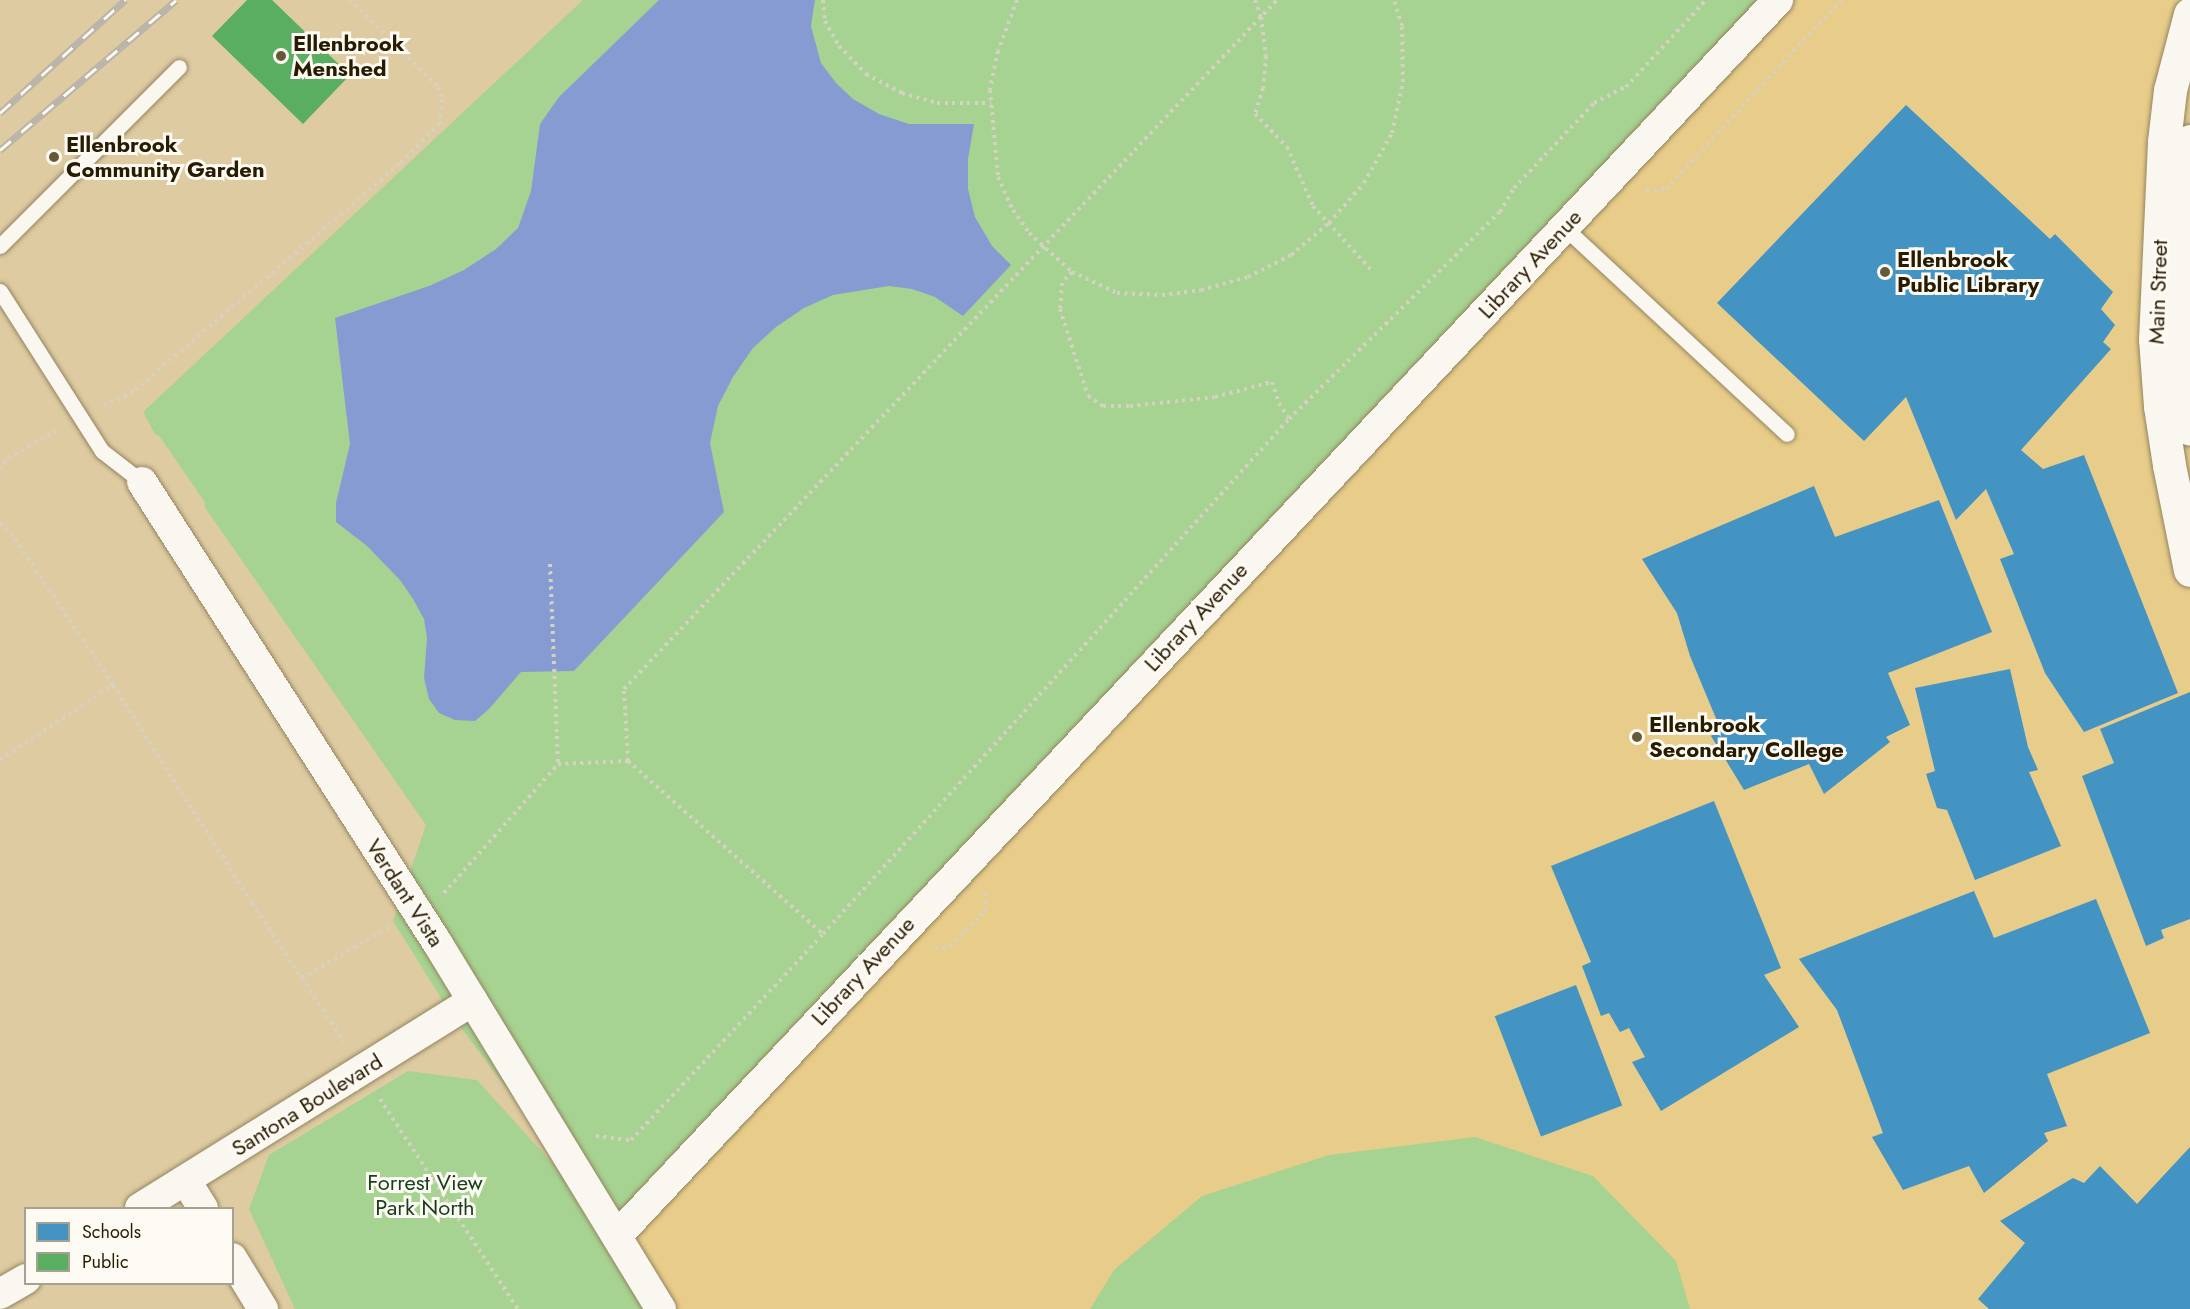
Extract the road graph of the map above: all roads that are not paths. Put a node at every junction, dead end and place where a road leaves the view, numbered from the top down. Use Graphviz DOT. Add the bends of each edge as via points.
graph roads {
  1 [pos="1778,0"];
  2 [pos="2190,14"];
  3 [pos="179,67"];
  4 [pos="2190,141"];
  5 [pos="1564,227"];
  6 [pos="0,246"];
  7 [pos="0,291"];
  8 [pos="2190,429"];
  9 [pos="1787,434"];
  10 [pos="142,482"];
  11 [pos="2190,570"];
  12 [pos="473,1001"];
  13 [pos="186,1181"];
  14 [pos="144,1207"];
  15 [pos="202,1207"];
  16 [pos="617,1236"];
  17 [pos="234,1261"];
  18 [pos="263,1309"];
  19 [pos="661,1309"];
  1 -- 5 [label="street, Library Avenue"];
  2 -- 11 [label="main road, Main Street" via="2170,90 2164,142 2155,357 2169,465"];
  3 -- 6 [label="lane"];
  4 -- 8 [label="main road, Main Street" via="2181,222 2184,382"];
  5 -- 9 [label="lane"];
  5 -- 16 [label="street, Library Avenue"];
  7 -- 10 [label="lane" via="102,451"];
  10 -- 12 [label="street, Verdant Vista"];
  12 -- 13 [label="street, Santona Boulevard"];
  12 -- 16 [label="street, Verdant Vista"];
  13 -- 14 [label="street, Santona Boulevard"];
  13 -- 15 [label="street"];
  16 -- 19 [label="street, Verdant Vista"];
  17 -- 18 [label="street"];
}
